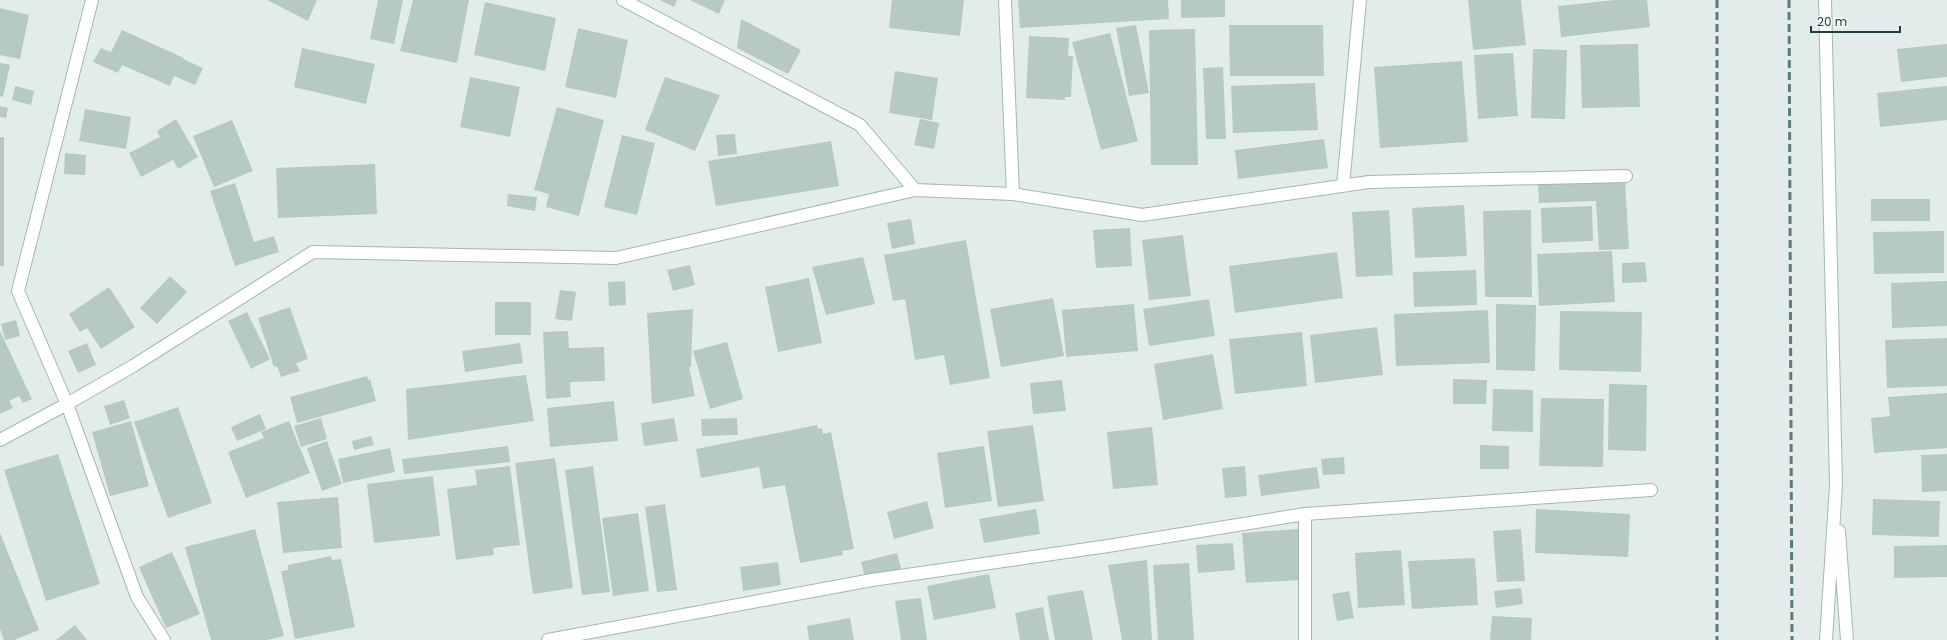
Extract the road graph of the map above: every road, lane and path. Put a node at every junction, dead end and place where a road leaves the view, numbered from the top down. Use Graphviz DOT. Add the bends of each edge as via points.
graph roads {
  1 [pos="92,0"];
  2 [pos="623,0"];
  3 [pos="1005,0"];
  4 [pos="1360,0"];
  5 [pos="1825,0"];
  6 [pos="1626,176"];
  7 [pos="1344,186"];
  8 [pos="915,190"];
  9 [pos="1013,194"];
  10 [pos="67,404"];
  11 [pos="0,440"];
  12 [pos="1836,485"];
  13 [pos="1651,490"];
  14 [pos="1305,514"];
  15 [pos="164,640"];
  16 [pos="548,640"];
  17 [pos="1305,640"];
  18 [pos="1826,640"];
  19 [pos="1848,640"];
  1 -- 10 [label="street" via="18,291"];
  2 -- 8 [label="street" via="860,125"];
  3 -- 9 [label="street"];
  4 -- 7 [label="street"];
  5 -- 12 [label="street"];
  6 -- 7 [label="street" via="1369,182"];
  7 -- 9 [label="street" via="1142,215"];
  8 -- 9 [label="street"];
  8 -- 10 [label="street" via="616,258 313,252 133,366"];
  10 -- 11 [label="street"];
  10 -- 15 [label="street" via="137,597"];
  12 -- 18 [label="street"];
  12 -- 19 [label="street"];
  13 -- 14 [label="street"];
  14 -- 16 [label="street" via="872,580"];
  14 -- 17 [label="street"];
}
